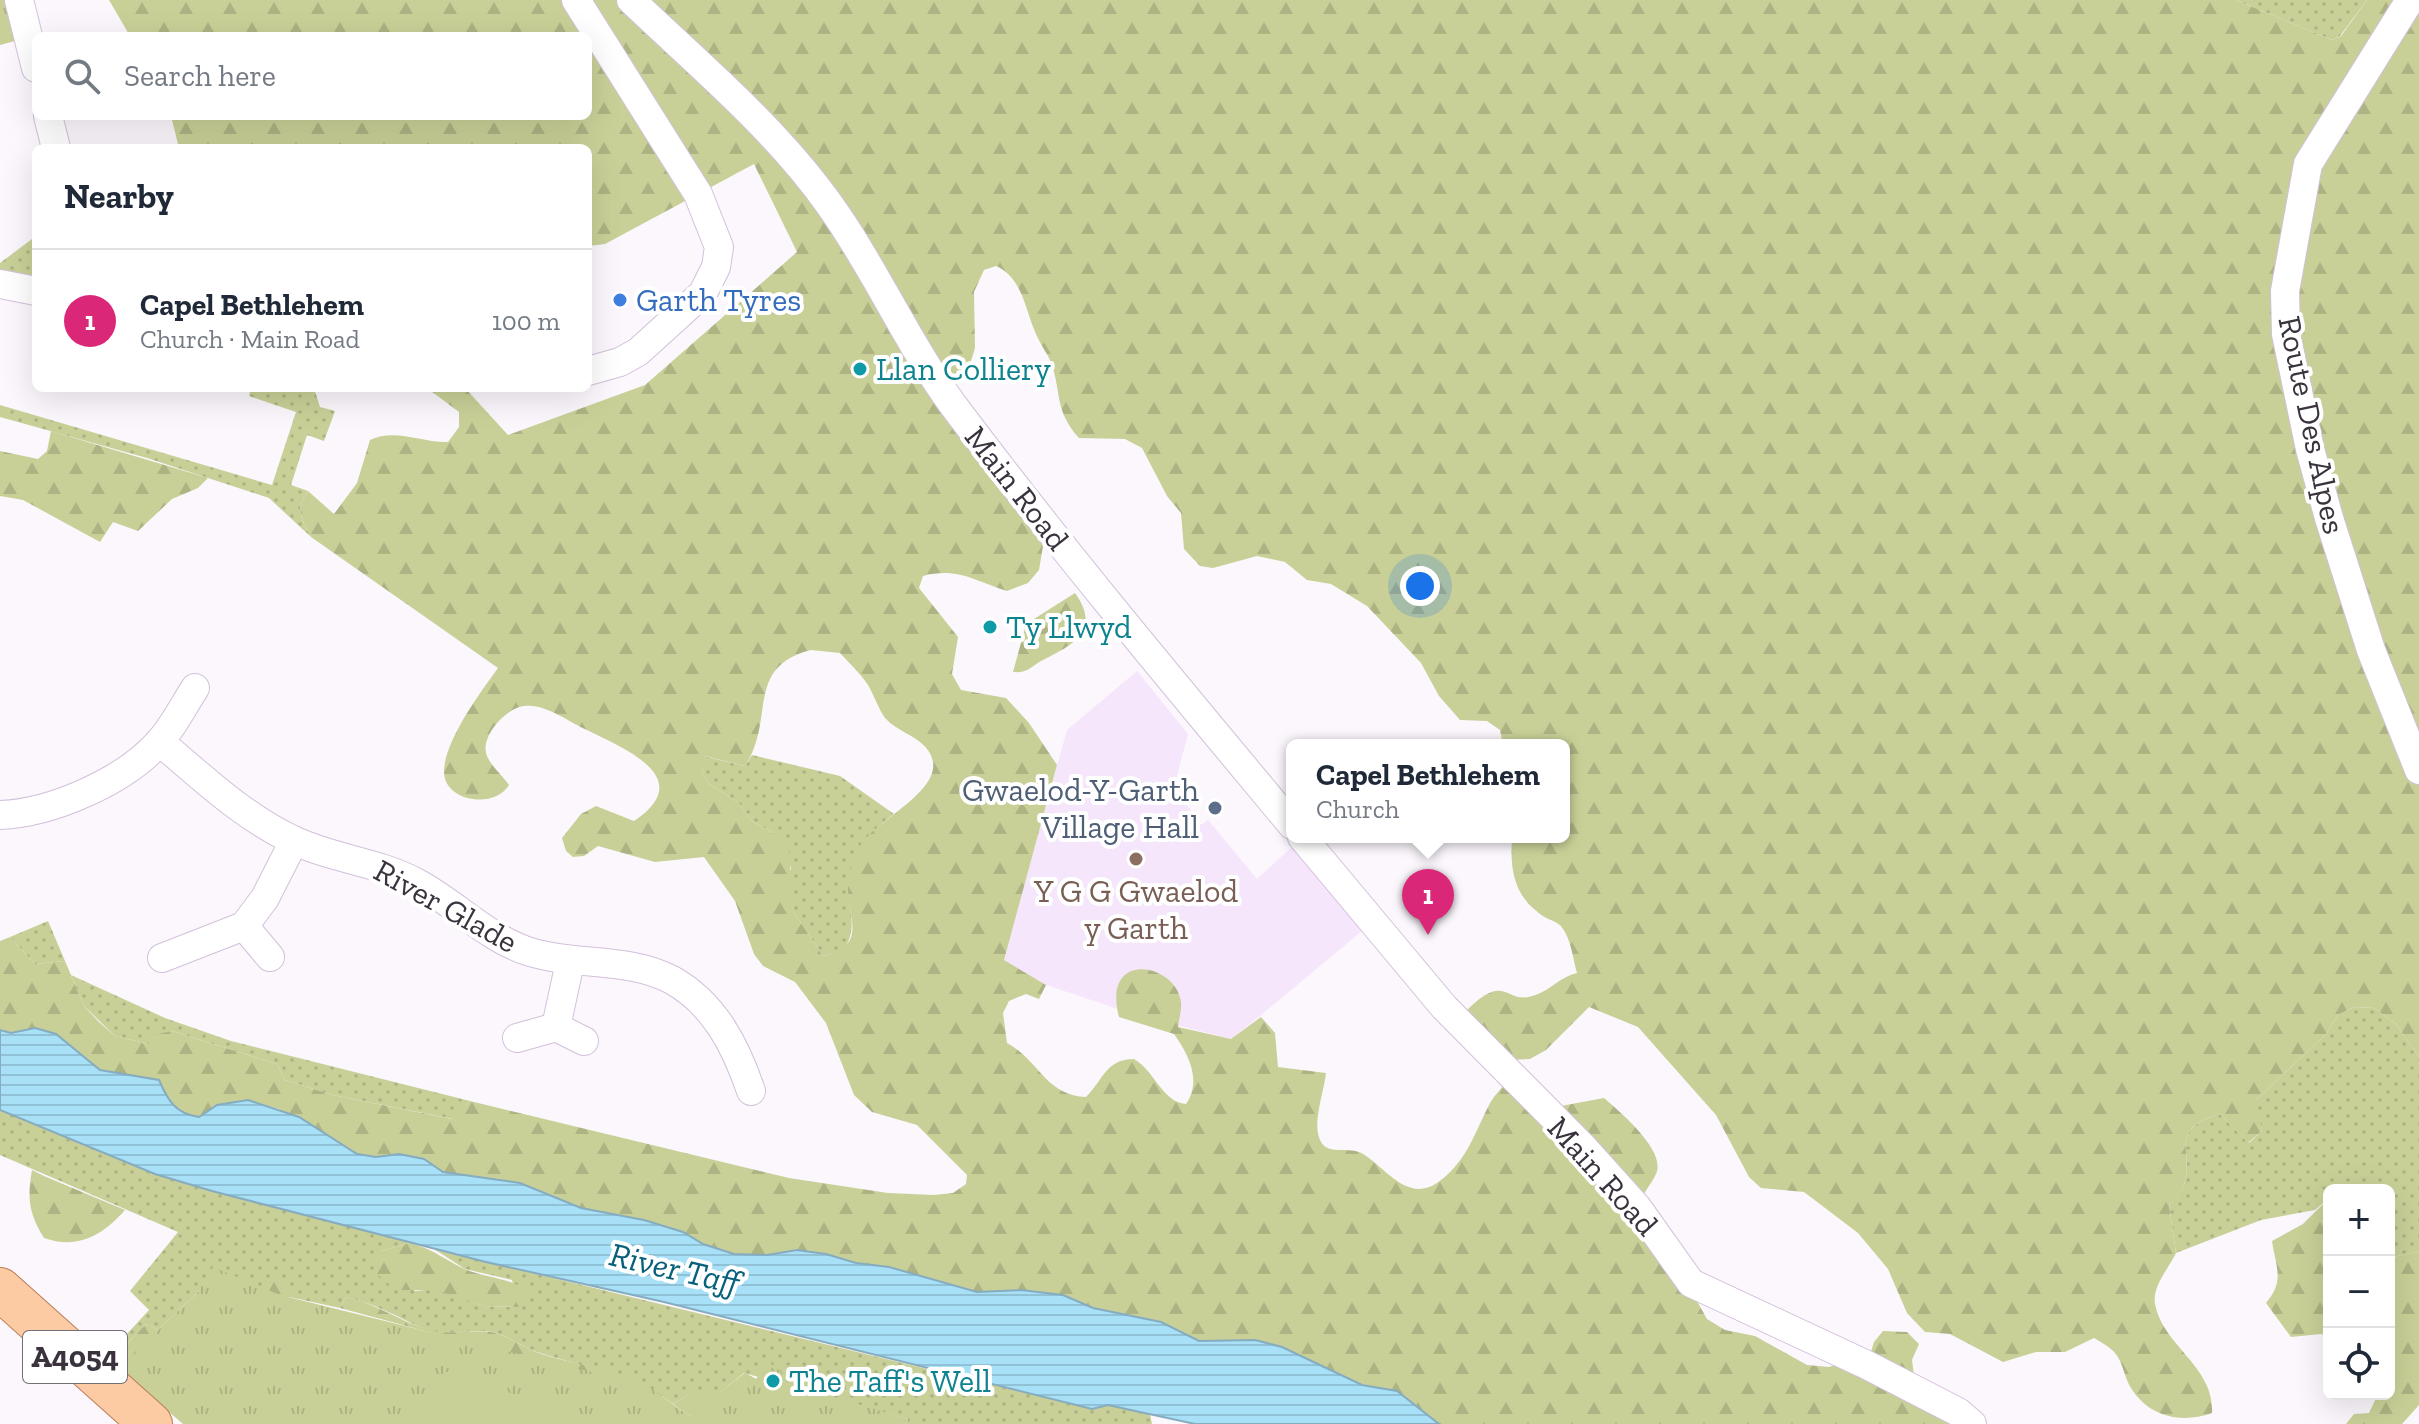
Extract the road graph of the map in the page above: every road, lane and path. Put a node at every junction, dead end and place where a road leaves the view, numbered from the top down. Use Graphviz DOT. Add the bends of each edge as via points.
graph roads {
  1 [pos="19,0"];
  2 [pos="576,0"];
  3 [pos="631,0"];
  4 [pos="2410,0"];
  5 [pos="32,52"];
  6 [pos="49,120"];
  7 [pos="55,144"];
  8 [pos="0,284"];
  9 [pos="32,290"];
  10 [pos="592,370"];
  11 [pos="195,688"];
  12 [pos="160,742"];
  13 [pos="2419,770"];
  14 [pos="0,815"];
  15 [pos="1286,818"];
  16 [pos="294,841"];
  17 [pos="1307,843"];
  18 [pos="244,926"];
  19 [pos="270,957"];
  20 [pos="162,958"];
  21 [pos="570,962"];
  22 [pos="556,1027"];
  23 [pos="517,1038"];
  24 [pos="584,1041"];
  25 [pos="751,1091"];
  26 [pos="0,1289"];
  27 [pos="137,1420"];
  28 [pos="1972,1424"];
  1 -- 5 [label="street"];
  2 -- 10 [label="street" via="698,194 719,247 716,267 693,303 638,352"];
  3 -- 15 [label="street, Main Road" via="781,143 807,175 854,239 899,321 975,433"];
  4 -- 13 [label="street, Route Des Alpes" via="2308,164 2285,291 2286,334 2329,518 2371,650"];
  6 -- 7 [label="street"];
  8 -- 9 [label="street"];
  11 -- 12 [label="street"];
  12 -- 14 [label="street" via="68,802"];
  12 -- 16 [label="street, River Glade" via="244,811"];
  16 -- 18 [label="street"];
  16 -- 21 [label="street, River Glade" via="393,870 502,940"];
  17 -- 28 [label="street, Main Road" via="1444,1007 1637,1207 1691,1283 1867,1365"];
  18 -- 19 [label="street"];
  18 -- 20 [label="street"];
  21 -- 22 [label="street"];
  21 -- 25 [label="street, River Glade" via="650,971 694,995 733,1043"];
  22 -- 23 [label="street"];
  22 -- 24 [label="street"];
  26 -- 27 [label="main road, A4054"];
}
